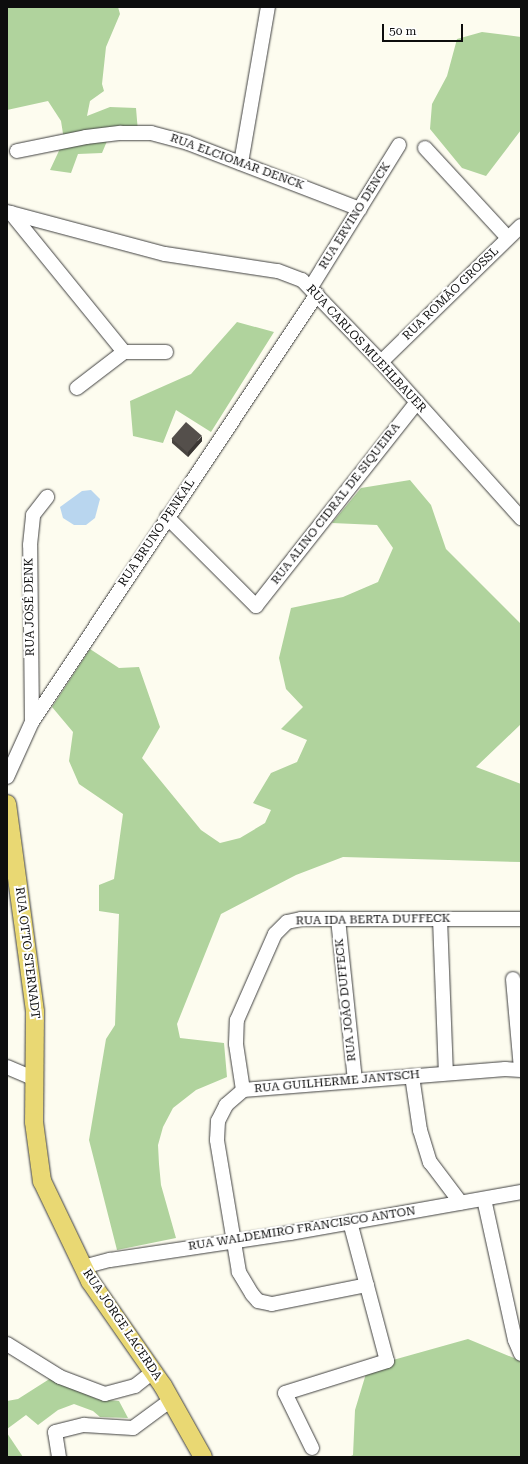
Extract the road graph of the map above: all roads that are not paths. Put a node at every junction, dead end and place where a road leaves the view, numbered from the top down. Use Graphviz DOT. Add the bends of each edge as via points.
graph roads {
  1 [pos="268,7"];
  2 [pos="399,145"];
  3 [pos="425,148"];
  4 [pos="17,151"];
  5 [pos="241,163"];
  6 [pos="360,209"];
  7 [pos="9,212"];
  8 [pos="521,226"];
  9 [pos="508,238"];
  10 [pos="314,291"];
  11 [pos="124,352"];
  12 [pos="166,352"];
  13 [pos="381,362"];
  14 [pos="77,388"];
  15 [pos="417,402"];
  16 [pos="47,497"];
  17 [pos="167,517"];
  18 [pos="521,518"];
  19 [pos="32,722"];
  20 [pos="7,777"];
  21 [pos="7,804"];
  22 [pos="338,919"];
  23 [pos="440,919"];
  24 [pos="521,919"];
  25 [pos="513,979"];
  26 [pos="7,1067"];
  27 [pos="521,1070"];
  28 [pos="446,1073"];
  29 [pos="412,1076"];
  30 [pos="35,1079"];
  31 [pos="355,1081"];
  32 [pos="242,1090"];
  33 [pos="521,1192"];
  34 [pos="484,1199"];
  35 [pos="461,1202"];
  36 [pos="350,1222"];
  37 [pos="234,1242"];
  38 [pos="82,1267"];
  39 [pos="367,1285"];
  40 [pos="7,1344"];
  41 [pos="521,1354"];
  42 [pos="153,1372"];
  43 [pos="171,1400"];
  44 [pos="312,1448"];
  45 [pos="59,1457"];
  46 [pos="203,1457"];
  1 -- 5 [label="street"];
  2 -- 6 [label="street, RUA ERVINO DENCK"];
  3 -- 9 [label="street"];
  4 -- 5 [label="street, RUA ELCIOMAR DENCK" via="86,137 138,132 177,139"];
  5 -- 6 [label="street, RUA ELCIOMAR DENCK"];
  6 -- 10 [label="street, RUA ERVINO DENCK"];
  7 -- 10 [label="street, RUA CARLOS MUEHLBAUER" via="165,254 278,271 294,276"];
  7 -- 11 [label="street"];
  8 -- 9 [label="street, RUA ROMÃO GROSSL"];
  9 -- 13 [label="street, RUA ROMÃO GROSSL"];
  10 -- 13 [label="street, RUA CARLOS MUEHLBAUER"];
  10 -- 17 [label="street, RUA BRUNO PENKAL"];
  11 -- 12 [label="street"];
  11 -- 14 [label="street"];
  13 -- 15 [label="street, RUA CARLOS MUEHLBAUER"];
  15 -- 17 [label="street, RUA ALINO CIDRAL DE SIQUEIRA" via="256,606"];
  15 -- 18 [label="street, RUA CARLOS MUEHLBAUER"];
  16 -- 19 [label="street, RUA JOSÉ DENK" via="34,515 31,532"];
  17 -- 19 [label="street, RUA BRUNO PENKAL"];
  19 -- 20 [label="street, RUA BRUNO PENKAL"];
  21 -- 30 [label="main road, RUA OTTO STERNADT" via="36,1012"];
  22 -- 23 [label="street, RUA IDA BERTA DUFFECK"];
  22 -- 31 [label="street, RUA JOÃO DUFFECK"];
  22 -- 32 [label="street, RUA IDA BERTA DUFFECK" via="295,920 280,927 275,934 237,1020 236,1044"];
  23 -- 24 [label="street, RUA IDA BERTA DUFFECK"];
  23 -- 28 [label="street"];
  25 -- 27 [label="street"];
  26 -- 30 [label="street"];
  27 -- 28 [label="street, RUA GUILHERME JANTSCH"];
  28 -- 29 [label="street, RUA GUILHERME JANTSCH"];
  29 -- 31 [label="street, RUA GUILHERME JANTSCH"];
  29 -- 35 [label="street" via="420,1130 430,1162"];
  30 -- 38 [label="main road, RUA JORGE LACERDA" via="34,1122 39,1169 47,1194"];
  31 -- 32 [label="street, RUA GUILHERME JANTSCH"];
  32 -- 37 [label="street, RUA GUILHERME JANTSCH" via="226,1105 216,1130"];
  33 -- 34 [label="street, RUA WALDEMIRO FRANCISCO ANTON"];
  34 -- 35 [label="street, RUA WALDEMIRO FRANCISCO ANTON"];
  34 -- 41 [label="street" via="515,1340"];
  35 -- 36 [label="street, RUA WALDEMIRO FRANCISCO ANTON"];
  36 -- 37 [label="street, RUA WALDEMIRO FRANCISCO ANTON"];
  36 -- 39 [label="street"];
  37 -- 38 [label="street, RUA WALDEMIRO FRANCISCO ANTON" via="110,1260"];
  37 -- 39 [label="street, RUA GUILHERME JANTSCH" via="239,1272 252,1294 265,1304"];
  38 -- 42 [label="main road, RUA JORGE LACERDA" via="100,1298"];
  39 -- 44 [label="street" via="387,1361 285,1392"];
  40 -- 42 [label="street" via="60,1377 105,1394 135,1386"];
  42 -- 43 [label="main road, RUA JORGE LACERDA"];
  43 -- 45 [label="street" via="133,1428 84,1426 55,1432"];
  43 -- 46 [label="main road, RUA JORGE LACERDA"];
}
